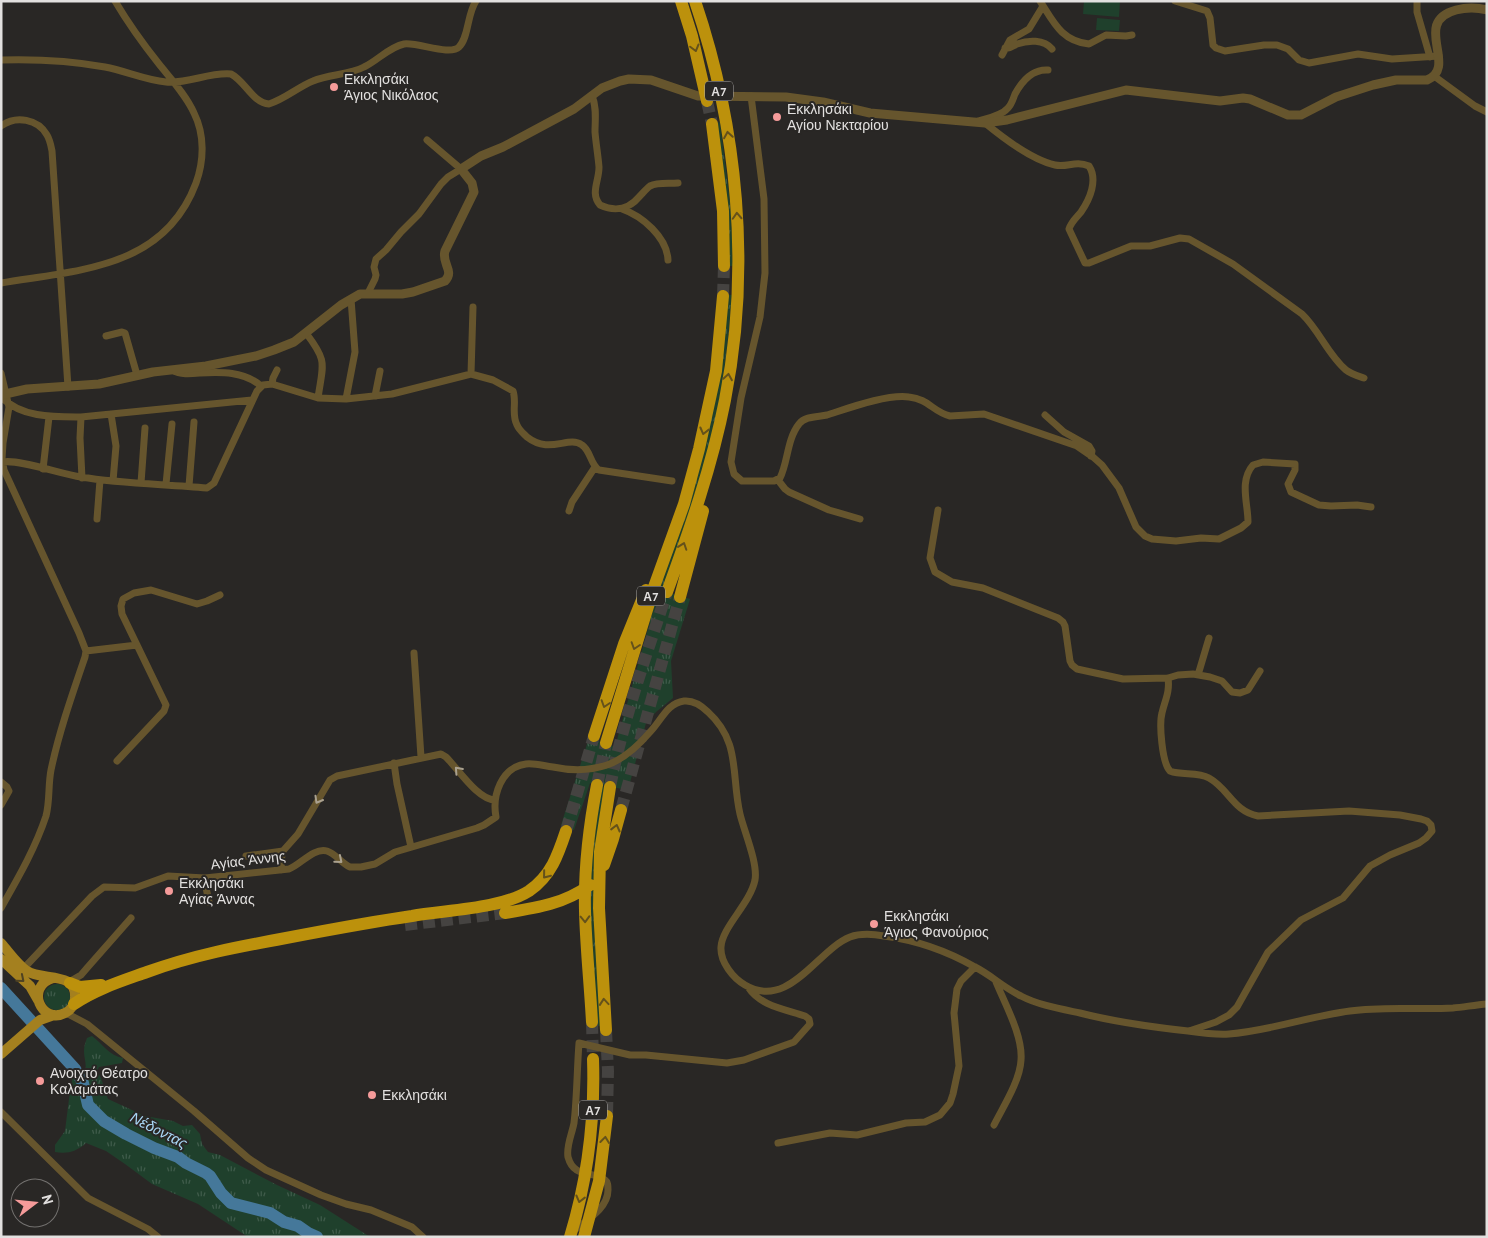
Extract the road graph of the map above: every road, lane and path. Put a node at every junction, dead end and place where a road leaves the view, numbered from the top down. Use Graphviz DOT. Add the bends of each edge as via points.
graph roads {
  1 [pos="115,1"];
  2 [pos="476,1"];
  3 [pos="681,1"];
  4 [pos="695,1"];
  5 [pos="1175,1"];
  6 [pos="1417,1"];
  7 [pos="1042,4"];
  8 [pos="1487,10"];
  9 [pos="1047,14"];
  10 [pos="1038,17"];
  11 [pos="1132,34"];
  12 [pos="1052,49"];
  13 [pos="1434,57"];
  14 [pos="1,60"];
  15 [pos="1048,70"];
  16 [pos="1434,76"];
  17 [pos="174,82"];
  18 [pos="592,96"];
  19 [pos="751,96"];
  20 [pos="707,101"];
  21 [pos="1487,112"];
  22 [pos="980,122"];
  23 [pos="712,124"];
  24 [pos="1,126"];
  25 [pos="427,140"];
  26 [pos="461,168"];
  27 [pos="678,183"];
  28 [pos="622,208"];
  29 [pos="668,260"];
  30 [pos="724,266"];
  31 [pos="61,273"];
  32 [pos="1,283"];
  33 [pos="368,293"];
  34 [pos="723,296"];
  35 [pos="351,299"];
  36 [pos="473,307"];
  37 [pos="306,333"];
  38 [pos="106,336"];
  39 [pos="172,370"];
  40 [pos="277,370"];
  41 [pos="380,372"];
  42 [pos="1,373"];
  43 [pos="471,374"];
  44 [pos="137,375"];
  45 [pos="1364,378"];
  46 [pos="272,384"];
  47 [pos="261,386"];
  48 [pos="68,387"];
  49 [pos="3,395"];
  50 [pos="375,396"];
  51 [pos="318,398"];
  52 [pos="346,398"];
  53 [pos="252,400"];
  54 [pos="9,404"];
  55 [pos="112,414"];
  56 [pos="1045,415"];
  57 [pos="49,417"];
  58 [pos="81,417"];
  59 [pos="194,422"];
  60 [pos="172,424"];
  61 [pos="719,425"];
  62 [pos="146,428"];
  63 [pos="1091,456"];
  64 [pos="2,462"];
  65 [pos="595,467"];
  66 [pos="43,469"];
  67 [pos="82,478"];
  68 [pos="100,480"];
  69 [pos="778,480"];
  70 [pos="113,481"];
  71 [pos="672,481"];
  72 [pos="141,483"];
  73 [pos="166,484"];
  74 [pos="189,486"];
  75 [pos="1371,507"];
  76 [pos="938,510"];
  77 [pos="569,511"];
  78 [pos="97,519"];
  79 [pos="860,519"];
  80 [pos="667,592"];
  81 [pos="220,595"];
  82 [pos="680,597"];
  83 [pos="1208,638"];
  84 [pos="137,645"];
  85 [pos="86,651"];
  86 [pos="414,653"];
  87 [pos="1260,672"];
  88 [pos="1198,675"];
  89 [pos="1168,678"];
  90 [pos="600,740"];
  91 [pos="421,757"];
  92 [pos="117,761"];
  93 [pos="394,763"];
  94 [pos="1,782"];
  95 [pos="596,785"];
  96 [pos="610,787"];
  97 [pos="495,800"];
  98 [pos="1,805"];
  99 [pos="620,810"];
  100 [pos="566,831"];
  101 [pos="411,847"];
  102 [pos="282,851"];
  103 [pos="246,856"];
  104 [pos="281,870"];
  105 [pos="204,878"];
  106 [pos="209,902"];
  107 [pos="1,908"];
  108 [pos="505,913"];
  109 [pos="130,918"];
  110 [pos="405,926"];
  111 [pos="316,932"];
  112 [pos="1,943"];
  113 [pos="1,959"];
  114 [pos="975,967"];
  115 [pos="24,968"];
  116 [pos="53,978"];
  117 [pos="118,982"];
  118 [pos="996,982"];
  119 [pos="70,983"];
  120 [pos="748,986"];
  121 [pos="1487,1004"];
  122 [pos="71,1007"];
  123 [pos="39,1010"];
  124 [pos="592,1022"];
  125 [pos="24,1030"];
  126 [pos="606,1030"];
  127 [pos="1189,1031"];
  128 [pos="1,1046"];
  129 [pos="1,1054"];
  130 [pos="594,1059"];
  131 [pos="1,1112"];
  132 [pos="607,1116"];
  133 [pos="994,1125"];
  134 [pos="778,1143"];
  135 [pos="158,1237"];
  136 [pos="424,1237"];
  137 [pos="568,1237"];
  138 [pos="584,1237"];
  1 -- 17 [label="street"];
  2 -- 17 [label="street" via="458,49 451,51 404,44 366,67 314,80 269,104 260,102 231,74"];
  3 -- 20 [label="highway, Α7, one-way"];
  61 -- 4 [label="highway, Α7, one-way" via="735,321 736,210 721,98"];
  5 -- 13 [label="street" via="1207,11 1213,45 1220,50 1277,45 1288,48 1299,60 1309,63 1358,54 1392,59"];
  6 -- 13 [label="street" via="1416,12"];
  7 -- 9 [label="street"];
  7 -- 10 [label="street"];
  8 -- 13 [label="street" via="1462,9 1445,15 1436,26"];
  9 -- 10 [label="street"];
  9 -- 11 [label="street" via="1064,33 1084,43 1089,44 1106,35"];
  10 -- 12 [label="street" via="1030,29 1014,37 1004,52 1018,44 1036,41 1046,43"];
  13 -- 16 [label="street" via="1439,69"];
  14 -- 17 [label="street" via="84,64"];
  15 -- 22 [label="street" via="1038,71 1027,78 1005,111"];
  16 -- 21 [label="street"];
  16 -- 22 [label="street" via="1427,80 1385,82 1356,90 1301,116 1288,115 1250,99 1220,101 1126,90 1007,120"];
  17 -- 31 [label="street" via="195,114 202,137 199,173 186,204 162,234 143,249 114,261"];
  18 -- 19 [label="street" via="620,80 640,79 662,83 692,95"];
  18 -- 26 [label="street" via="574,109"];
  18 -- 28 [label="street" via="599,170 595,198 605,207"];
  19 -- 22 [label="street" via="823,102 883,115"];
  19 -- 69 [label="street" via="764,199 765,273 760,317 741,398 731,462 734,474 742,481"];
  22 -- 45 [label="street" via="1041,160 1057,166 1075,162 1089,166 1094,180 1091,190 1069,229 1085,262 1131,246 1189,239 1233,264 1302,314 1341,365"];
  23 -- 30 [label="highway" via="723,211"];
  24 -- 31 [label="street" via="14,120 29,120 42,128 48,137 52,151"];
  25 -- 26 [label="street"];
  26 -- 33 [label="street" via="441,184 419,214 376,259 375,279"];
  26 -- 33 [label="street" via="472,183 474,192 445,251 443,258 449,271 448,279 402,294"];
  27 -- 28 [label="street" via="653,185 629,206"];
  28 -- 29 [label="street" via="651,228 666,248"];
  31 -- 32 [label="street"];
  31 -- 48 [label="street"];
  33 -- 35 [label="street"];
  34 -- 90 [label="highway, one-way" via="716,371 699,450 624,644"];
  35 -- 37 [label="street"];
  35 -- 52 [label="street" via="355,352"];
  36 -- 43 [label="street"];
  37 -- 39 [label="street" via="267,353 215,365"];
  37 -- 51 [label="street" via="323,360"];
  38 -- 44 [label="street" via="125,333"];
  39 -- 44 [label="street"];
  39 -- 47 [label="street" via="182,374 227,373 250,378"];
  40 -- 46 [label="street"];
  41 -- 50 [label="street"];
  42 -- 49 [label="street"];
  43 -- 50 [label="street"];
  43 -- 65 [label="street" via="493,380 513,391 514,418 532,441 545,446 576,442 588,451"];
  44 -- 48 [label="street" via="100,384"];
  46 -- 47 [label="street"];
  46 -- 51 [label="street"];
  47 -- 53 [label="street"];
  48 -- 49 [label="street" via="27,389"];
  49 -- 54 [label="street"];
  50 -- 52 [label="street"];
  51 -- 52 [label="street"];
  53 -- 55 [label="street"];
  53 -- 74 [label="street" via="214,483 208,488"];
  54 -- 57 [label="street"];
  54 -- 64 [label="street"];
  55 -- 58 [label="street"];
  55 -- 70 [label="street" via="116,446"];
  56 -- 63 [label="street" via="1064,432 1090,446"];
  57 -- 58 [label="street"];
  57 -- 66 [label="street"];
  58 -- 67 [label="street"];
  59 -- 74 [label="street"];
  60 -- 73 [label="street"];
  80 -- 61 [label="highway, Α7, one-way" via="697,508"];
  61 -- 82 [label="highway" via="706,500"];
  62 -- 72 [label="street"];
  63 -- 69 [label="street" via="1071,444 988,414 947,415 925,400 900,396 802,421"];
  63 -- 75 [label="street" via="1119,488 1140,532 1152,539 1219,539 1241,528 1248,522 1245,490 1248,474 1253,465 1262,462 1295,464 1296,470 1288,489 1296,495 1325,506"];
  64 -- 66 [label="street" via="14,461"];
  64 -- 85 [label="street"];
  65 -- 71 [label="street"];
  65 -- 77 [label="street"];
  66 -- 67 [label="street"];
  67 -- 68 [label="street"];
  68 -- 70 [label="street"];
  68 -- 78 [label="street"];
  69 -- 79 [label="street" via="785,490 836,513"];
  70 -- 72 [label="street"];
  72 -- 73 [label="street"];
  73 -- 74 [label="street"];
  76 -- 89 [label="street" via="930,558 935,572 942,578 983,588 1058,618 1065,626 1070,661 1077,669 1122,679"];
  81 -- 84 [label="street" via="197,604 154,591 126,596 121,608"];
  83 -- 88 [label="street"];
  84 -- 85 [label="street"];
  84 -- 92 [label="street" via="165,708"];
  85 -- 107 [label="street" via="51,769 48,808 28,860"];
  86 -- 91 [label="street"];
  87 -- 88 [label="street" via="1248,690 1240,693 1228,690 1222,681"];
  88 -- 89 [label="street"];
  89 -- 127 [label="street" via="1170,686 1161,723 1164,757 1170,771 1210,778 1248,814 1349,811 1400,815 1421,818 1432,831 1419,842 1370,866 1343,898 1301,920 1268,952 1237,1007 1216,1022"];
  91 -- 93 [label="street"];
  97 -- 91 [label="street, one-way" via="481,795 442,754"];
  93 -- 101 [label="street"];
  93 -- 102 [label="street, one-way" via="331,778 298,834"];
  94 -- 98 [label="street" via="9,792"];
  95 -- 124 [label="highway, one-way" via="587,853 585,909"];
  126 -- 96 [label="highway, one-way" via="598,908 600,852"];
  97 -- 101 [label="street, Αγίας Άννης" via="496,817 484,825"];
  97 -- 120 [label="street, Αγίας Άννης" via="498,785 509,772 522,765 579,770 612,763 638,745 673,705 681,701 694,702 704,708 722,726 730,746 737,799 754,863 755,878 748,898 723,937 721,952 729,971"];
  108 -- 99 [label="highway, one-way" via="558,903 592,884 608,855"];
  100 -- 111 [label="highway, one-way" via="551,869 541,882 512,899"];
  104 -- 101 [label="street, Αγίας Άννης, one-way" via="293,868 321,851 329,852 346,866 354,868 375,864 394,852"];
  102 -- 103 [label="street"];
  102 -- 104 [label="street"];
  104 -- 105 [label="street, Αγίας Άννης"];
  105 -- 106 [label="street"];
  105 -- 115 [label="street, Αγίας Άννης" via="168,876 135,888 101,888"];
  109 -- 119 [label="street" via="88,968"];
  110 -- 111 [label="highway"];
  111 -- 117 [label="highway" via="204,954"];
  112 -- 115 [label="main road"];
  113 -- 123 [label="main road, one-way" via="30,986"];
  114 -- 118 [label="street"];
  114 -- 120 [label="street" via="909,940 859,935 843,940 784,987 761,991"];
  114 -- 134 [label="street" via="957,989 954,1014 959,1066 950,1103 940,1115 925,1122 906,1123 857,1135 830,1133"];
  115 -- 116 [label="main road"];
  116 -- 119 [label="main road" via="62,978"];
  116 -- 123 [label="main road" via="38,991"];
  117 -- 119 [label="highway" via="88,987"];
  117 -- 122 [label="highway" via="90,994"];
  118 -- 127 [label="street" via="1026,999 1082,1014"];
  118 -- 133 [label="street" via="1017,1035 1021,1059 1019,1071"];
  119 -- 122 [label="main road" via="75,993"];
  120 -- 137 [label="street" via="765,1003 809,1019 810,1024 800,1038 744,1060 727,1063 624,1055 578,1043 574,1124 568,1158 580,1173 604,1178 608,1194 602,1206"];
  121 -- 127 [label="street" via="1357,1010 1228,1034"];
  122 -- 123 [label="main road" via="54,1015"];
  122 -- 136 [label="street" via="87,1024 266,1170 321,1195 400,1222"];
  123 -- 125 [label="main road"];
  125 -- 128 [label="main road"];
  125 -- 129 [label="main road"];
  130 -- 137 [label="highway, Α7, one-way" via="594,1103 588,1160"];
  131 -- 135 [label="street" via="88,1198"];
  138 -- 132 [label="highway, Α7, one-way" via="602,1163"];
}
